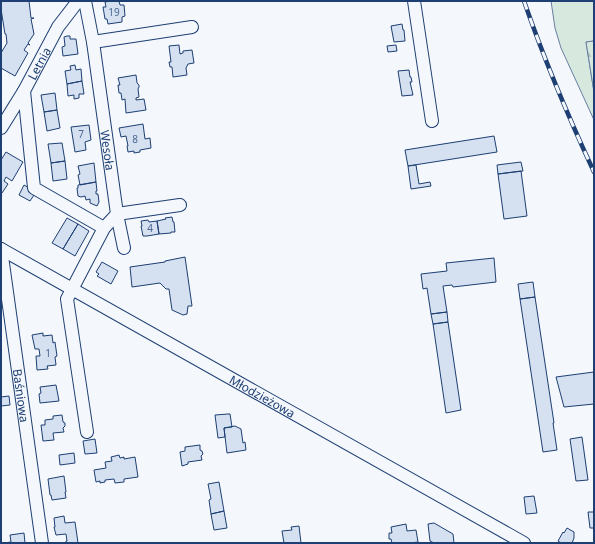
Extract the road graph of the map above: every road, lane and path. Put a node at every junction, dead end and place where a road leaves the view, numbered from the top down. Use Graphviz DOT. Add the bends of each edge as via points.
graph roads {
  1 [pos="78,1"];
  2 [pos="85,1"];
  3 [pos="414,1"];
  4 [pos="192,27"];
  5 [pos="93,42"];
  6 [pos="24,91"];
  7 [pos="432,121"];
  8 [pos="1,128"];
  9 [pos="180,205"];
  10 [pos="118,214"];
  11 [pos="104,228"];
  12 [pos="124,248"];
  13 [pos="1,249"];
  14 [pos="72,288"];
  15 [pos="87,432"];
  16 [pos="42,543"];
  17 [pos="524,543"];
  1 -- 6 [label="street, Letnia" via="58,27"];
  2 -- 5 [label="street, Wesoła"];
  3 -- 7 [label="street"];
  4 -- 5 [label="street"];
  5 -- 10 [label="street, Wesoła"];
  6 -- 8 [label="street, Letnia"];
  6 -- 11 [label="street" via="34,188"];
  9 -- 10 [label="street"];
  10 -- 11 [label="street"];
  10 -- 12 [label="street, Wesoła"];
  11 -- 14 [label="street"];
  13 -- 14 [label="street, Młodzieżowa"];
  13 -- 16 [label="street, Baśniowa"];
  14 -- 15 [label="street" via="67,299"];
  14 -- 17 [label="street, Młodzieżowa"];
}
